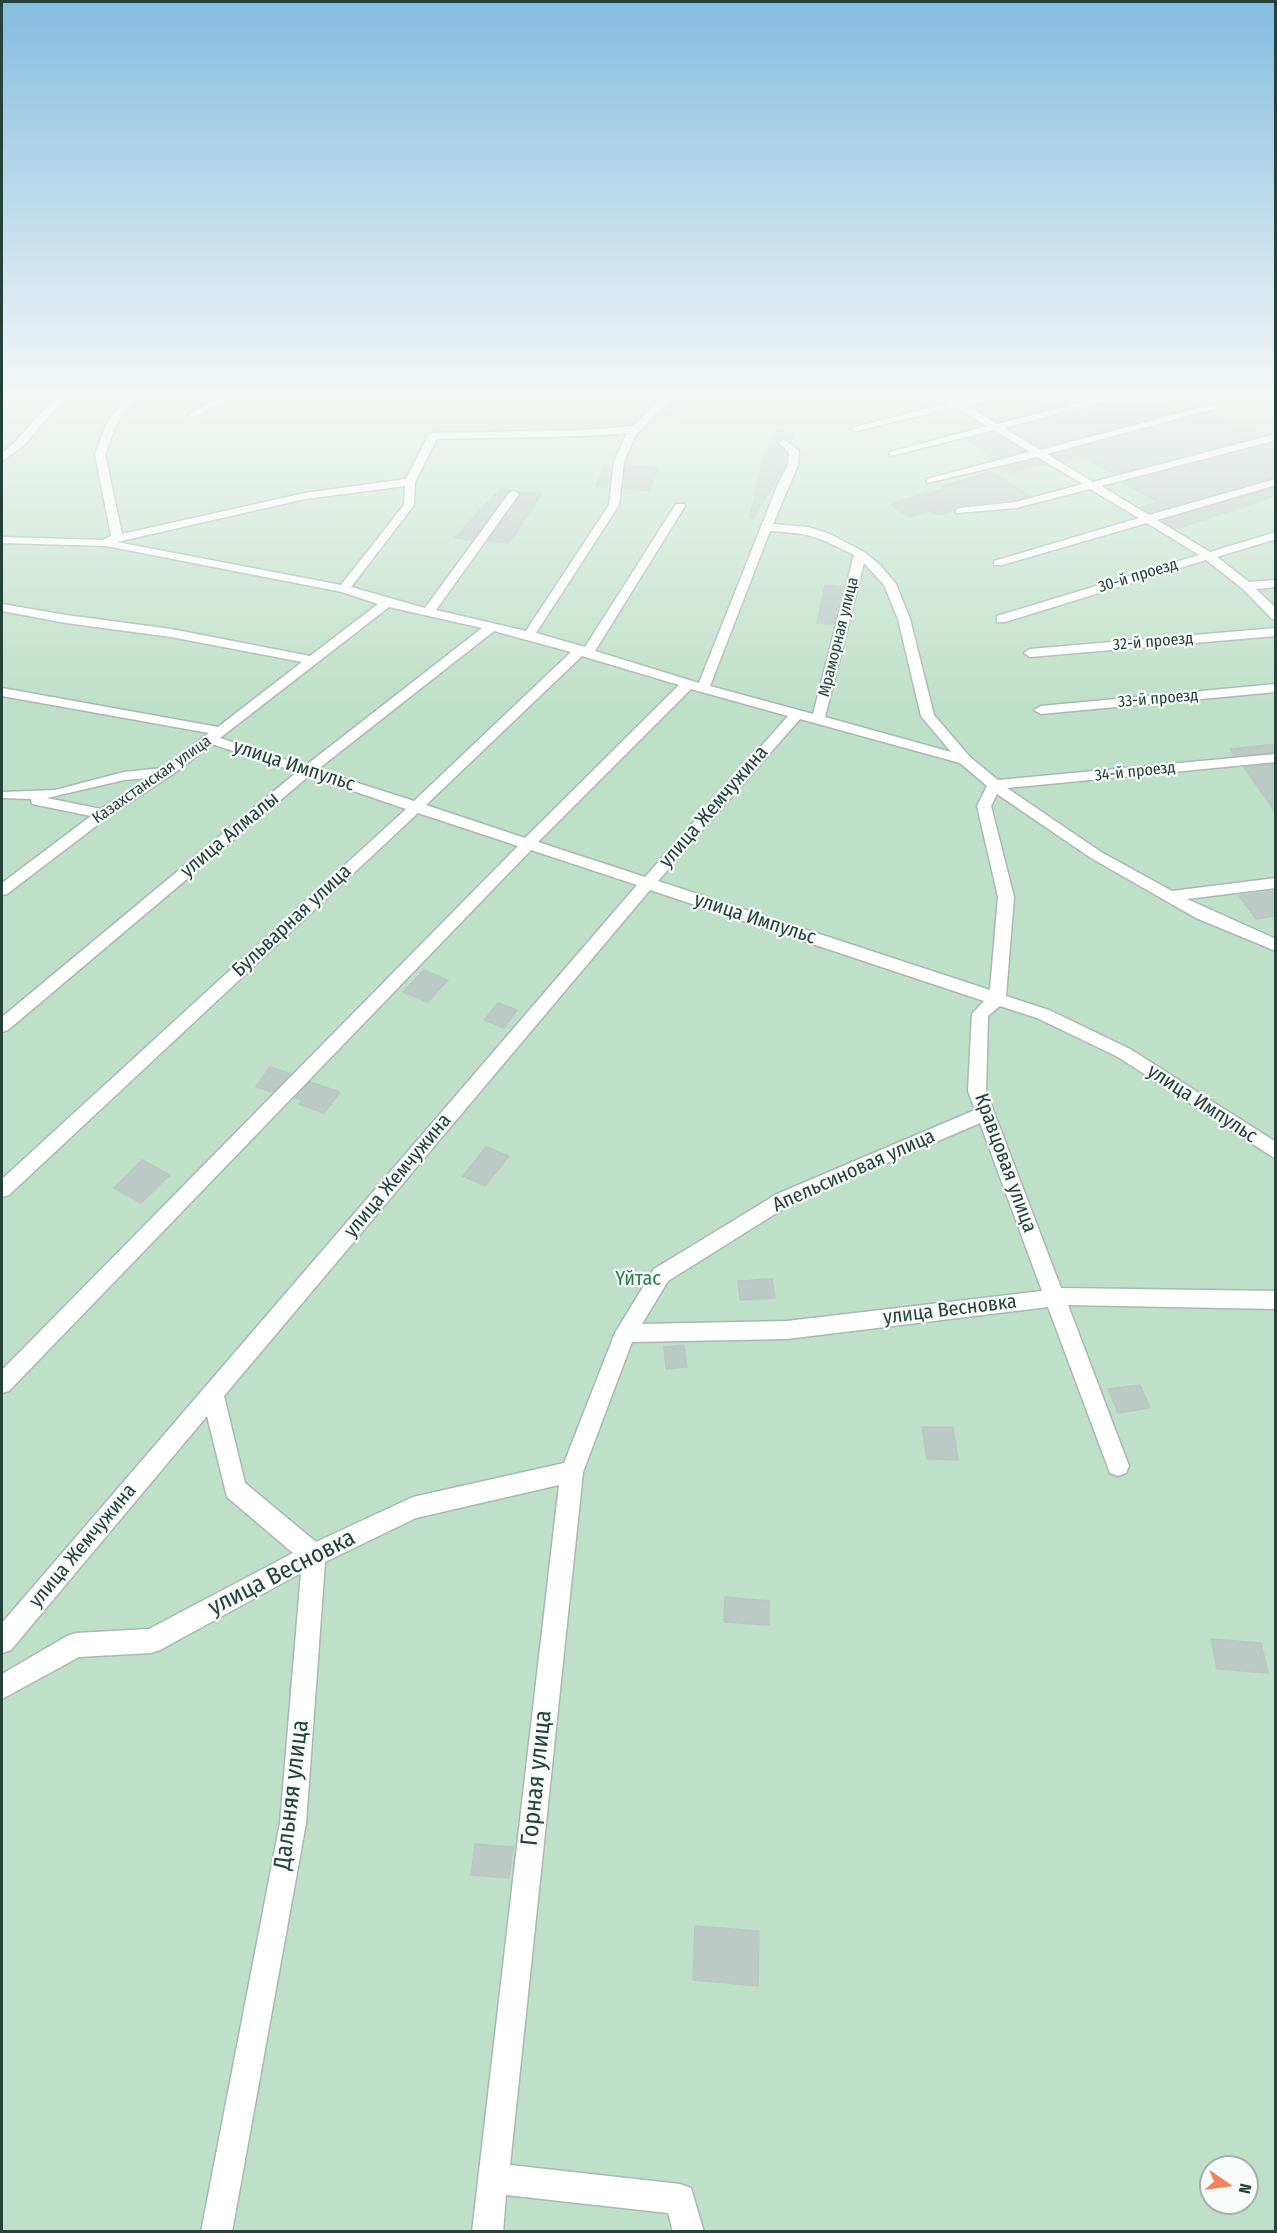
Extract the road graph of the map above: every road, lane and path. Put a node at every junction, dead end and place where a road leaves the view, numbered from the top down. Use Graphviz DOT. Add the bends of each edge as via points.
graph roads {
  1 [pos="105,495"];
  2 [pos="311,495"];
  3 [pos="409,495"];
  4 [pos="513,495"];
  5 [pos="615,495"];
  6 [pos="779,495"];
  7 [pos="1052,495"];
  8 [pos="1108,495"];
  9 [pos="1230,495"];
  10 [pos="680,506"];
  11 [pos="960,511"];
  12 [pos="1149,519"];
  13 [pos="766,527"];
  14 [pos="1275,535"];
  15 [pos="2,540"];
  16 [pos="111,541"];
  17 [pos="860,554"];
  18 [pos="1207,555"];
  19 [pos="998,563"];
  20 [pos="1275,583"];
  21 [pos="1247,586"];
  22 [pos="344,589"];
  23 [pos="387,603"];
  24 [pos="2,607"];
  25 [pos="429,611"];
  26 [pos="1275,616"];
  27 [pos="1001,619"];
  28 [pos="491,627"];
  29 [pos="1275,632"];
  30 [pos="529,635"];
  31 [pos="584,651"];
  32 [pos="1030,652"];
  33 [pos="312,660"];
  34 [pos="695,686"];
  35 [pos="1275,688"];
  36 [pos="2,692"];
  37 [pos="1041,710"];
  38 [pos="797,714"];
  39 [pos="818,719"];
  40 [pos="215,735"];
  41 [pos="1275,758"];
  42 [pos="965,760"];
  43 [pos="308,770"];
  44 [pos="168,771"];
  45 [pos="995,785"];
  46 [pos="5,794"];
  47 [pos="417,806"];
  48 [pos="103,814"];
  49 [pos="528,844"];
  50 [pos="1275,883"];
  51 [pos="647,884"];
  52 [pos="2,890"];
  53 [pos="1170,896"];
  54 [pos="1275,946"];
  55 [pos="997,999"];
  56 [pos="2,1026"];
  57 [pos="986,1113"];
  58 [pos="1275,1152"];
  59 [pos="2,1190"];
  60 [pos="1054,1298"];
  61 [pos="1275,1300"];
  62 [pos="625,1333"];
  63 [pos="2,1384"];
  64 [pos="213,1393"];
  65 [pos="1118,1466"];
  66 [pos="572,1472"];
  67 [pos="314,1556"];
  68 [pos="2,1641"];
  69 [pos="2,1687"];
  70 [pos="493,2178"];
  71 [pos="216,2232"];
  72 [pos="486,2232"];
  73 [pos="689,2232"];
  1 -- 16 [label="street"];
  2 -- 16 [label="street"];
  3 -- 22 [label="street" via="409,505"];
  4 -- 25 [label="street"];
  5 -- 30 [label="street" via="614,505"];
  6 -- 13 [label="street"];
  7 -- 11 [label="street" via="1016,505"];
  8 -- 12 [label="street"];
  9 -- 12 [label="street"];
  10 -- 31 [label="street, Бульварная улица"];
  12 -- 18 [label="street"];
  12 -- 19 [label="street"];
  13 -- 17 [label="street" via="808,530"];
  13 -- 34 [label="street"];
  14 -- 18 [label="street, 30-й проезд"];
  15 -- 16 [label="street"];
  16 -- 22 [label="street"];
  17 -- 39 [label="street, Мраморная улица"];
  17 -- 42 [label="street" via="890,584 904,619 928,716"];
  18 -- 21 [label="street"];
  18 -- 27 [label="street, 30-й проезд"];
  20 -- 21 [label="street"];
  21 -- 26 [label="street"];
  22 -- 23 [label="street"];
  23 -- 25 [label="street"];
  23 -- 33 [label="street, Казахстанская улица"];
  24 -- 33 [label="street"];
  25 -- 28 [label="street"];
  28 -- 30 [label="street"];
  28 -- 43 [label="street, улица Алмалы"];
  29 -- 32 [label="street, 32-й проезд"];
  30 -- 31 [label="street"];
  31 -- 34 [label="street"];
  31 -- 47 [label="street, Бульварная улица"];
  33 -- 40 [label="street, Казахстанская улица"];
  34 -- 38 [label="street"];
  34 -- 49 [label="street"];
  35 -- 37 [label="street, 33-й проезд"];
  36 -- 40 [label="street, улица Импульс"];
  38 -- 39 [label="street"];
  38 -- 51 [label="street, улица Жемчужина"];
  39 -- 42 [label="street"];
  40 -- 43 [label="street, улица Импульс"];
  40 -- 44 [label="street, Казахстанская улица"];
  41 -- 45 [label="street, 34-й проезд"];
  42 -- 45 [label="street"];
  43 -- 47 [label="street, улица Импульс"];
  43 -- 56 [label="street, улица Алмалы"];
  44 -- 46 [label="street" via="124,776 55,794"];
  44 -- 48 [label="street, Казахстанская улица"];
  45 -- 53 [label="street" via="1096,855"];
  45 -- 55 [label="street" via="984,806 1006,897"];
  46 -- 48 [label="street"];
  47 -- 49 [label="street, улица Импульс"];
  47 -- 59 [label="street, Бульварная улица"];
  48 -- 52 [label="street, Казахстанская улица"];
  49 -- 51 [label="street, улица Импульс"];
  49 -- 63 [label="street"];
  50 -- 53 [label="street"];
  51 -- 55 [label="street, улица Импульс"];
  51 -- 64 [label="street, улица Жемчужина"];
  53 -- 54 [label="street"];
  55 -- 57 [label="street, Кравцовая улица" via="980,1014 977,1091"];
  55 -- 58 [label="street, улица Импульс" via="1043,1014 1124,1053"];
  57 -- 60 [label="street, Кравцовая улица"];
  57 -- 62 [label="street, Апельсиновая улица" via="784,1199 661,1275"];
  60 -- 61 [label="street, улица Весновка"];
  60 -- 62 [label="street, улица Весновка" via="788,1330"];
  60 -- 65 [label="street, Кравцовая улица"];
  62 -- 66 [label="street, Горная улица"];
  64 -- 67 [label="street" via="235,1489"];
  64 -- 68 [label="street, улица Жемчужина"];
  66 -- 67 [label="street, улица Весновка" via="413,1508"];
  66 -- 70 [label="street, Горная улица"];
  67 -- 69 [label="street, улица Весновка" via="151,1641 76,1645"];
  67 -- 71 [label="street, Дальняя улица" via="293,1823"];
  70 -- 72 [label="street, Горная улица"];
  70 -- 73 [label="street" via="680,2199"];
}
